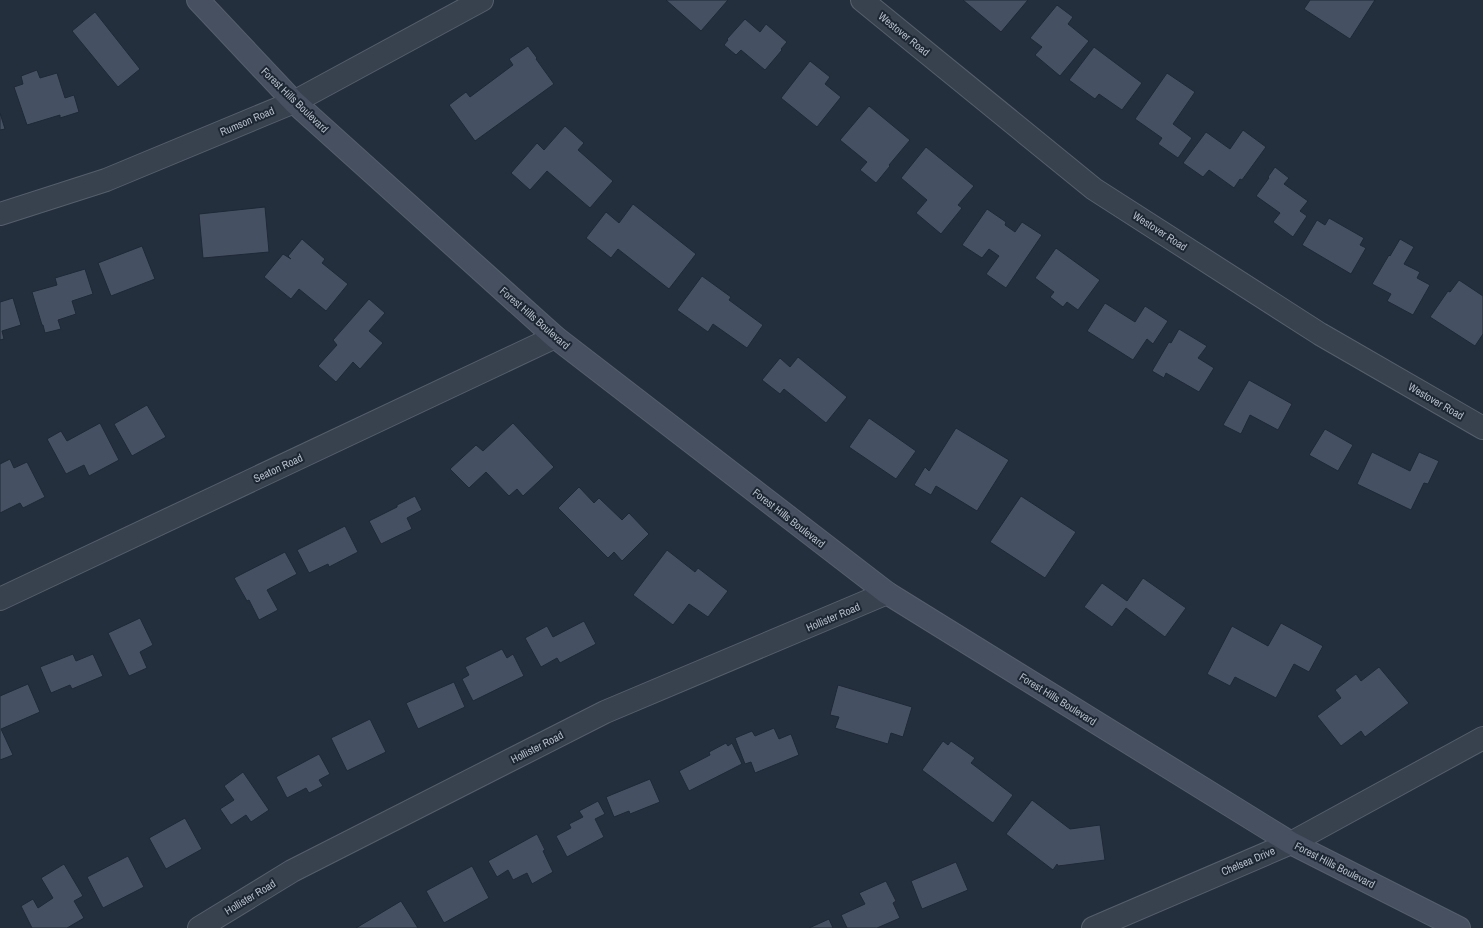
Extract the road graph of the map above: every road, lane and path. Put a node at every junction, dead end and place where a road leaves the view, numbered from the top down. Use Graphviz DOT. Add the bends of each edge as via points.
graph roads {
  1 [pos="198,0"];
  2 [pos="482,0"];
  3 [pos="862,0"];
  4 [pos="294,102"];
  5 [pos="0,214"];
  6 [pos="556,338"];
  7 [pos="1483,428"];
  8 [pos="888,593"];
  9 [pos="0,599"];
  10 [pos="1483,738"];
  11 [pos="1291,843"];
  12 [pos="199,928"];
  13 [pos="1093,928"];
  14 [pos="1460,928"];
  1 -- 4 [label="street, Forest Hills Boulevard"];
  2 -- 4 [label="street, Rumson Road"];
  3 -- 7 [label="street, Westover Road" via="1094,189 1320,334"];
  4 -- 5 [label="street, Rumson Road" via="106,180"];
  4 -- 6 [label="street, Forest Hills Boulevard"];
  6 -- 8 [label="street, Forest Hills Boulevard"];
  6 -- 9 [label="street, Seaton Road"];
  8 -- 11 [label="street, Forest Hills Boulevard"];
  8 -- 12 [label="street, Hollister Road" via="605,712 292,872"];
  10 -- 11 [label="street, Chelsea Drive"];
  11 -- 13 [label="street, Chelsea Drive"];
  11 -- 14 [label="street, Forest Hills Boulevard"];
}
